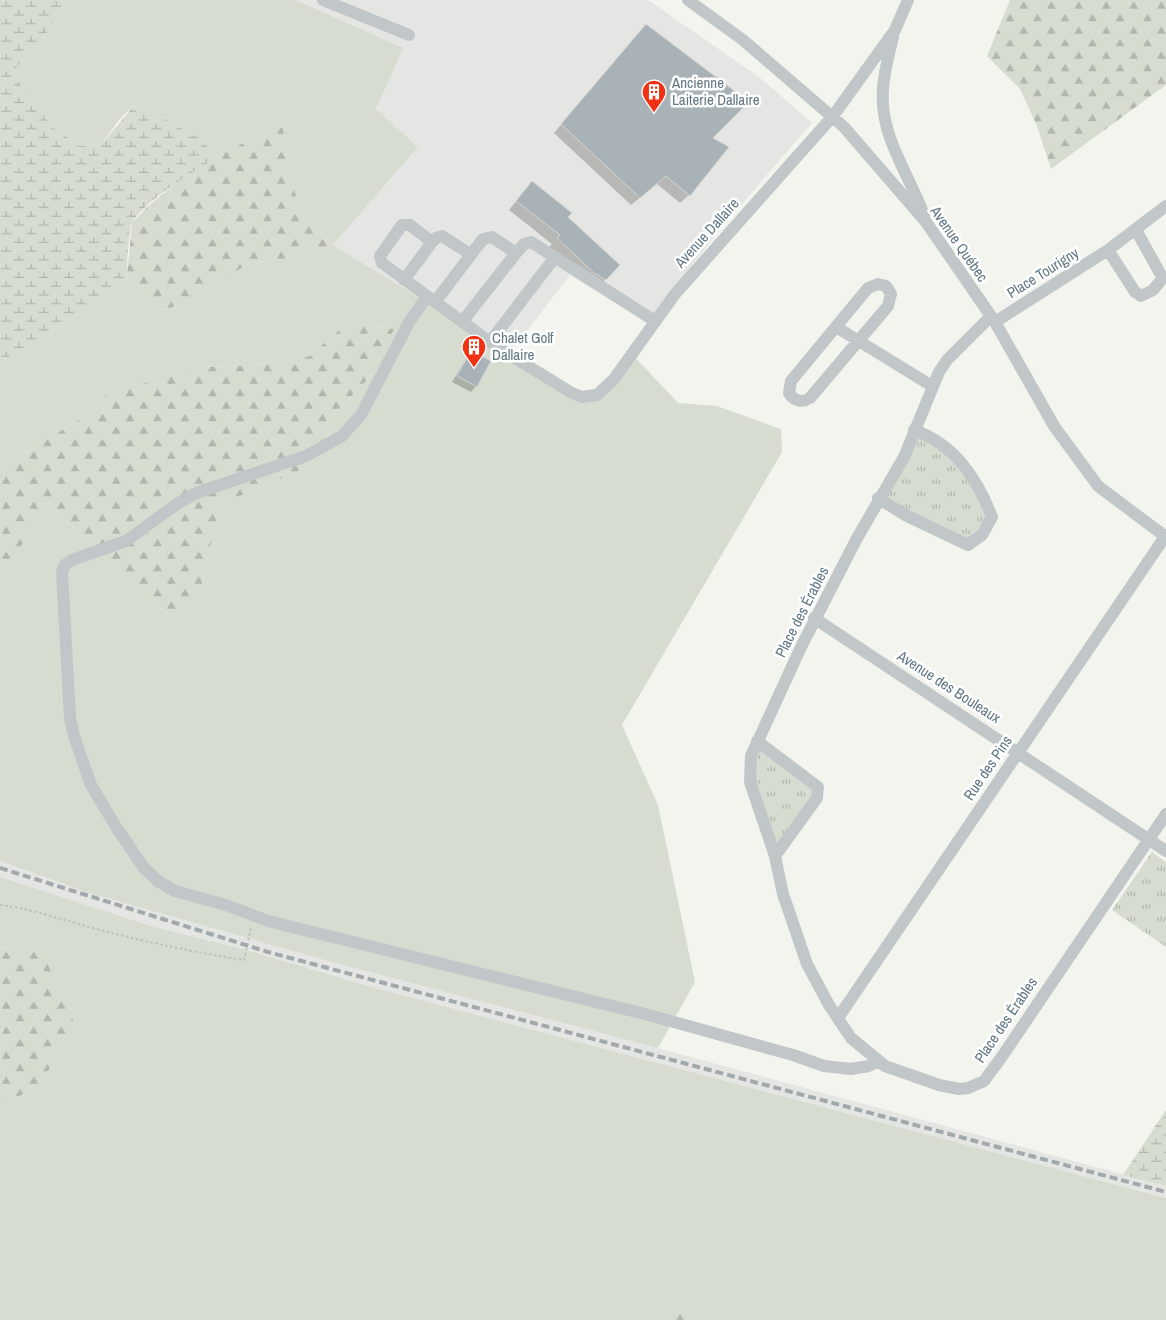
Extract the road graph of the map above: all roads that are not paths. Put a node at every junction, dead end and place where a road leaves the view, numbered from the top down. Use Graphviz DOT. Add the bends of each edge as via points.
graph roads {
  1 [pos="323,0"];
  2 [pos="688,0"];
  3 [pos="908,0"];
  4 [pos="895,30"];
  5 [pos="409,35"];
  6 [pos="833,116"];
  7 [pos="1166,206"];
  8 [pos="926,222"];
  9 [pos="1136,230"];
  10 [pos="432,242"];
  11 [pos="1108,250"];
  12 [pos="516,253"];
  13 [pos="470,254"];
  14 [pos="555,257"];
  15 [pos="404,280"];
  16 [pos="431,299"];
  17 [pos="993,319"];
  18 [pos="656,320"];
  19 [pos="462,322"];
  20 [pos="836,327"];
  21 [pos="859,342"];
  22 [pos="493,344"];
  23 [pos="932,386"];
  24 [pos="914,430"];
  25 [pos="878,498"];
  26 [pos="1166,536"];
  27 [pos="814,618"];
  28 [pos="757,741"];
  29 [pos="1018,753"];
  30 [pos="1166,814"];
  31 [pos="1149,840"];
  32 [pos="1166,851"];
  33 [pos="775,856"];
  34 [pos="838,1018"];
  35 [pos="879,1061"];
  1 -- 5 [label="street"];
  2 -- 6 [label="street, Avenue Québec" via="743,40"];
  3 -- 4 [label="street, Avenue Dallaire"];
  4 -- 6 [label="street, Avenue Dallaire"];
  4 -- 8 [label="street" via="883,89 885,116 893,146"];
  6 -- 8 [label="street, Avenue Québec"];
  6 -- 18 [label="street, Avenue Dallaire" via="675,294"];
  7 -- 9 [label="street, Place Tourigny"];
  8 -- 17 [label="street, Avenue Québec"];
  9 -- 11 [label="street, Place Tourigny"];
  9 -- 11 [label="street" via="1161,275 1162,279 1153,290 1141,296 1135,292"];
  10 -- 13 [label="street" via="442,236"];
  10 -- 15 [label="street"];
  10 -- 15 [label="street" via="410,226 402,225 380,256 382,263"];
  11 -- 17 [label="street, Place Tourigny"];
  12 -- 13 [label="street" via="492,237 483,239"];
  12 -- 14 [label="street" via="524,244 531,242"];
  12 -- 19 [label="street"];
  13 -- 16 [label="street"];
  14 -- 18 [label="street"];
  14 -- 22 [label="street"];
  15 -- 16 [label="street"];
  16 -- 19 [label="street"];
  16 -- 35 [label="street" via="408,324 361,416 342,436 306,456 188,498 126,541 65,565 62,572 70,718 91,785 138,860 158,881 175,891 254,916 645,1014 824,1066 851,1068"];
  17 -- 23 [label="street, Place des Érables" via="947,360"];
  17 -- 26 [label="street, Avenue Québec" via="1054,426 1098,486"];
  18 -- 22 [label="street, Avenue Dallaire" via="614,379 597,396 572,394"];
  19 -- 22 [label="street"];
  20 -- 21 [label="street"];
  20 -- 21 [label="street" via="868,288 874,284 886,286 891,294 890,302"];
  20 -- 21 [label="street" via="791,381 789,393 794,399 802,402 810,398"];
  21 -- 23 [label="street"];
  23 -- 24 [label="street, Place des Érables"];
  24 -- 25 [label="street, Place des Érables" via="904,457"];
  24 -- 25 [label="street" via="932,437 957,456 982,491 992,517 982,535 968,545 905,515"];
  25 -- 27 [label="street, Place des Érables"];
  26 -- 29 [label="street, Rue des Pins"];
  27 -- 28 [label="street, Place des Érables"];
  27 -- 29 [label="street, Avenue des Bouleaux"];
  28 -- 33 [label="street, Place des Érables" via="750,782"];
  28 -- 33 [label="street" via="818,787 818,798"];
  29 -- 31 [label="street, Avenue des Bouleaux"];
  29 -- 34 [label="street, Rue des Pins"];
  30 -- 31 [label="street, Place des Érables"];
  31 -- 32 [label="street, Avenue des Bouleaux"];
  31 -- 35 [label="street, Place des Érables" via="984,1081 968,1088 939,1085"];
  33 -- 34 [label="street, Place des Érables" via="783,894 807,964"];
  34 -- 35 [label="street, Place des Érables" via="851,1038"];
}
